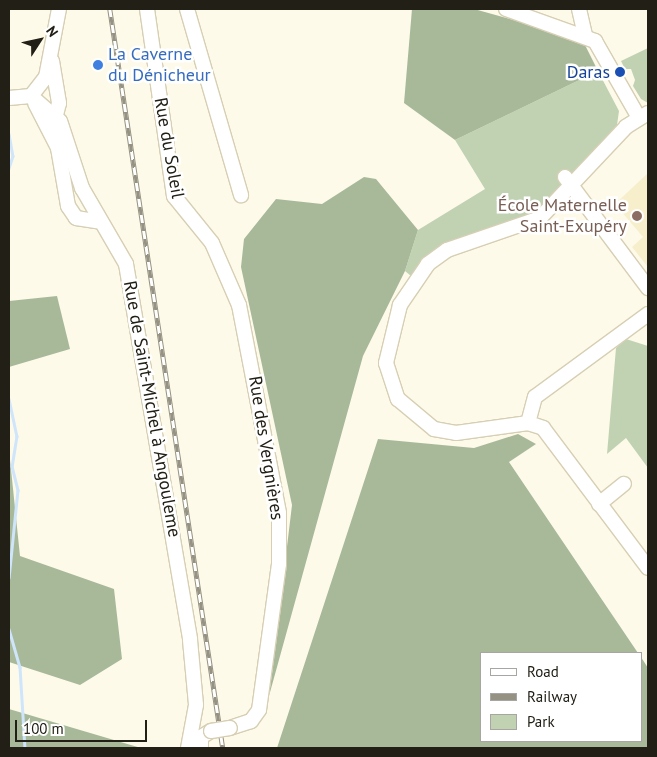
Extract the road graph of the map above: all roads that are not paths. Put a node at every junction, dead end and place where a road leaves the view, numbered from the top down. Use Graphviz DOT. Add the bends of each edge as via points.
graph roads {
  1 [pos="59,9"];
  2 [pos="147,9"];
  3 [pos="187,9"];
  4 [pos="506,9"];
  5 [pos="579,9"];
  6 [pos="585,34"];
  7 [pos="51,59"];
  8 [pos="9,98"];
  9 [pos="33,100"];
  10 [pos="643,114"];
  11 [pos="56,115"];
  12 [pos="568,181"];
  13 [pos="241,195"];
  14 [pos="101,222"];
  15 [pos="195,222"];
  16 [pos="648,288"];
  17 [pos="648,314"];
  18 [pos="528,423"];
  19 [pos="624,484"];
  20 [pos="599,504"];
  21 [pos="644,553"];
  22 [pos="648,568"];
  23 [pos="188,748"];
  24 [pos="201,748"];
  1 -- 7 [label="street"];
  2 -- 15 [label="street, Rue du Soleil" via="174,196"];
  3 -- 13 [label="street"];
  4 -- 6 [label="street"];
  5 -- 6 [label="street"];
  6 -- 10 [label="street" via="601,48"];
  7 -- 9 [label="street"];
  7 -- 11 [label="street, Rue de Saint-Michel à Angouleme" via="58,103"];
  8 -- 9 [label="street"];
  9 -- 11 [label="street"];
  9 -- 14 [label="street" via="58,148 68,206 76,218"];
  10 -- 12 [label="street"];
  11 -- 14 [label="street, Rue de Saint-Michel à Angouleme" via="82,188"];
  12 -- 16 [label="street"];
  12 -- 18 [label="street" via="551,210 527,225 447,250 428,264 400,305 389,341 386,363 398,399 434,428 456,433"];
  14 -- 23 [label="street, Rue de Saint-Michel à Angouleme" via="126,264 154,417 196,682"];
  15 -- 24 [label="street, Rue des Vergnières, bridge" via="212,243 239,304 279,513 279,564 259,710 251,721 211,731 201,737"];
  17 -- 18 [label="street" via="535,397"];
  18 -- 20 [label="street" via="543,428"];
  19 -- 20 [label="street"];
  20 -- 21 [label="street"];
  21 -- 22 [label="street"];
}
